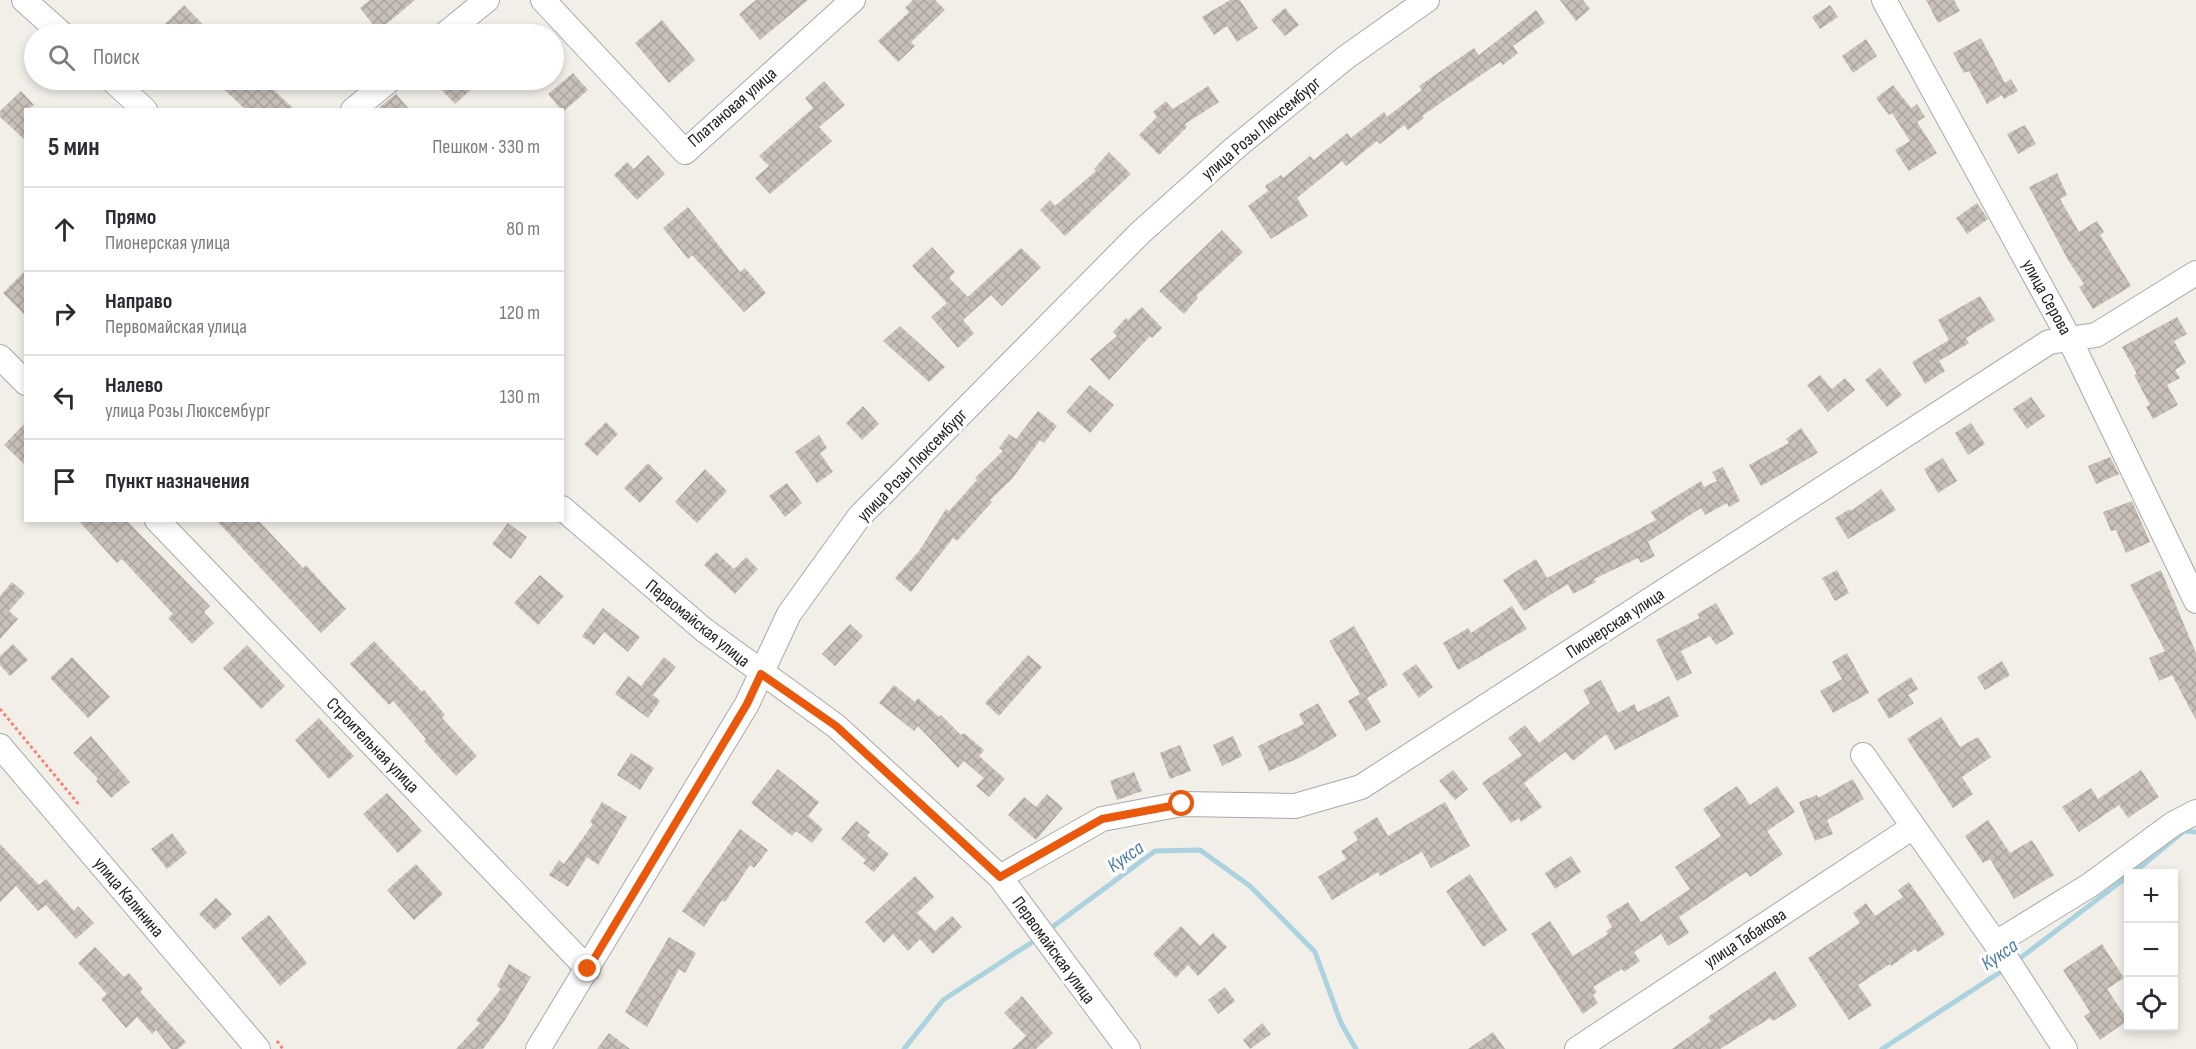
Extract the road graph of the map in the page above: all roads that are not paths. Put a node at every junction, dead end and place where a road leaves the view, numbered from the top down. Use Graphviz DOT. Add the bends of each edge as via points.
graph roads {
  1 [pos="24,0"];
  2 [pos="487,0"];
  3 [pos="543,0"];
  4 [pos="853,0"];
  5 [pos="1427,0"];
  6 [pos="1884,0"];
  7 [pos="51,24"];
  8 [pos="457,24"];
  9 [pos="123,90"];
  10 [pos="378,90"];
  11 [pos="143,108"];
  12 [pos="355,108"];
  13 [pos="2196,273"];
  14 [pos="2069,338"];
  15 [pos="0,357"];
  16 [pos="24,381"];
  17 [pos="564,509"];
  18 [pos="160,522"];
  19 [pos="2196,601"];
  20 [pos="761,674"];
  21 [pos="0,746"];
  22 [pos="1863,754"];
  23 [pos="2196,812"];
  24 [pos="1913,827"];
  25 [pos="1000,877"];
  26 [pos="2006,957"];
  27 [pos="588,969"];
  28 [pos="258,1049"];
  29 [pos="538,1049"];
  30 [pos="1128,1049"];
  31 [pos="1577,1049"];
  32 [pos="2065,1049"];
  1 -- 7 [label="street"];
  2 -- 8 [label="street"];
  3 -- 4 [label="street, Платановая улица" via="685,152"];
  5 -- 20 [label="street, улица Розы Люксембург" via="1345,58 1236,147 1123,250 859,518 789,614"];
  6 -- 14 [label="street, улица Серова"];
  9 -- 11 [label="street"];
  10 -- 12 [label="street"];
  13 -- 14 [label="street, Пионерская улица" via="2096,335"];
  14 -- 19 [label="street, улица Серова"];
  14 -- 25 [label="street, Пионерская улица" via="2049,342 1361,787 1295,807 1182,804 1102,819"];
  15 -- 16 [label="street"];
  17 -- 20 [label="street, Первомайская улица"];
  18 -- 27 [label="street, Строительная улица"];
  20 -- 25 [label="street, Первомайская улица" via="836,726"];
  20 -- 27 [label="street, улица Розы Люксембург" via="747,704"];
  21 -- 28 [label="street, улица Калинина"];
  22 -- 24 [label="street"];
  23 -- 26 [label="street" via="2173,824 2090,885"];
  24 -- 26 [label="street"];
  24 -- 31 [label="street, улица Табакова"];
  25 -- 30 [label="street, Первомайская улица"];
  26 -- 32 [label="street"];
  27 -- 29 [label="street, улица Розы Люксембург"];
}
